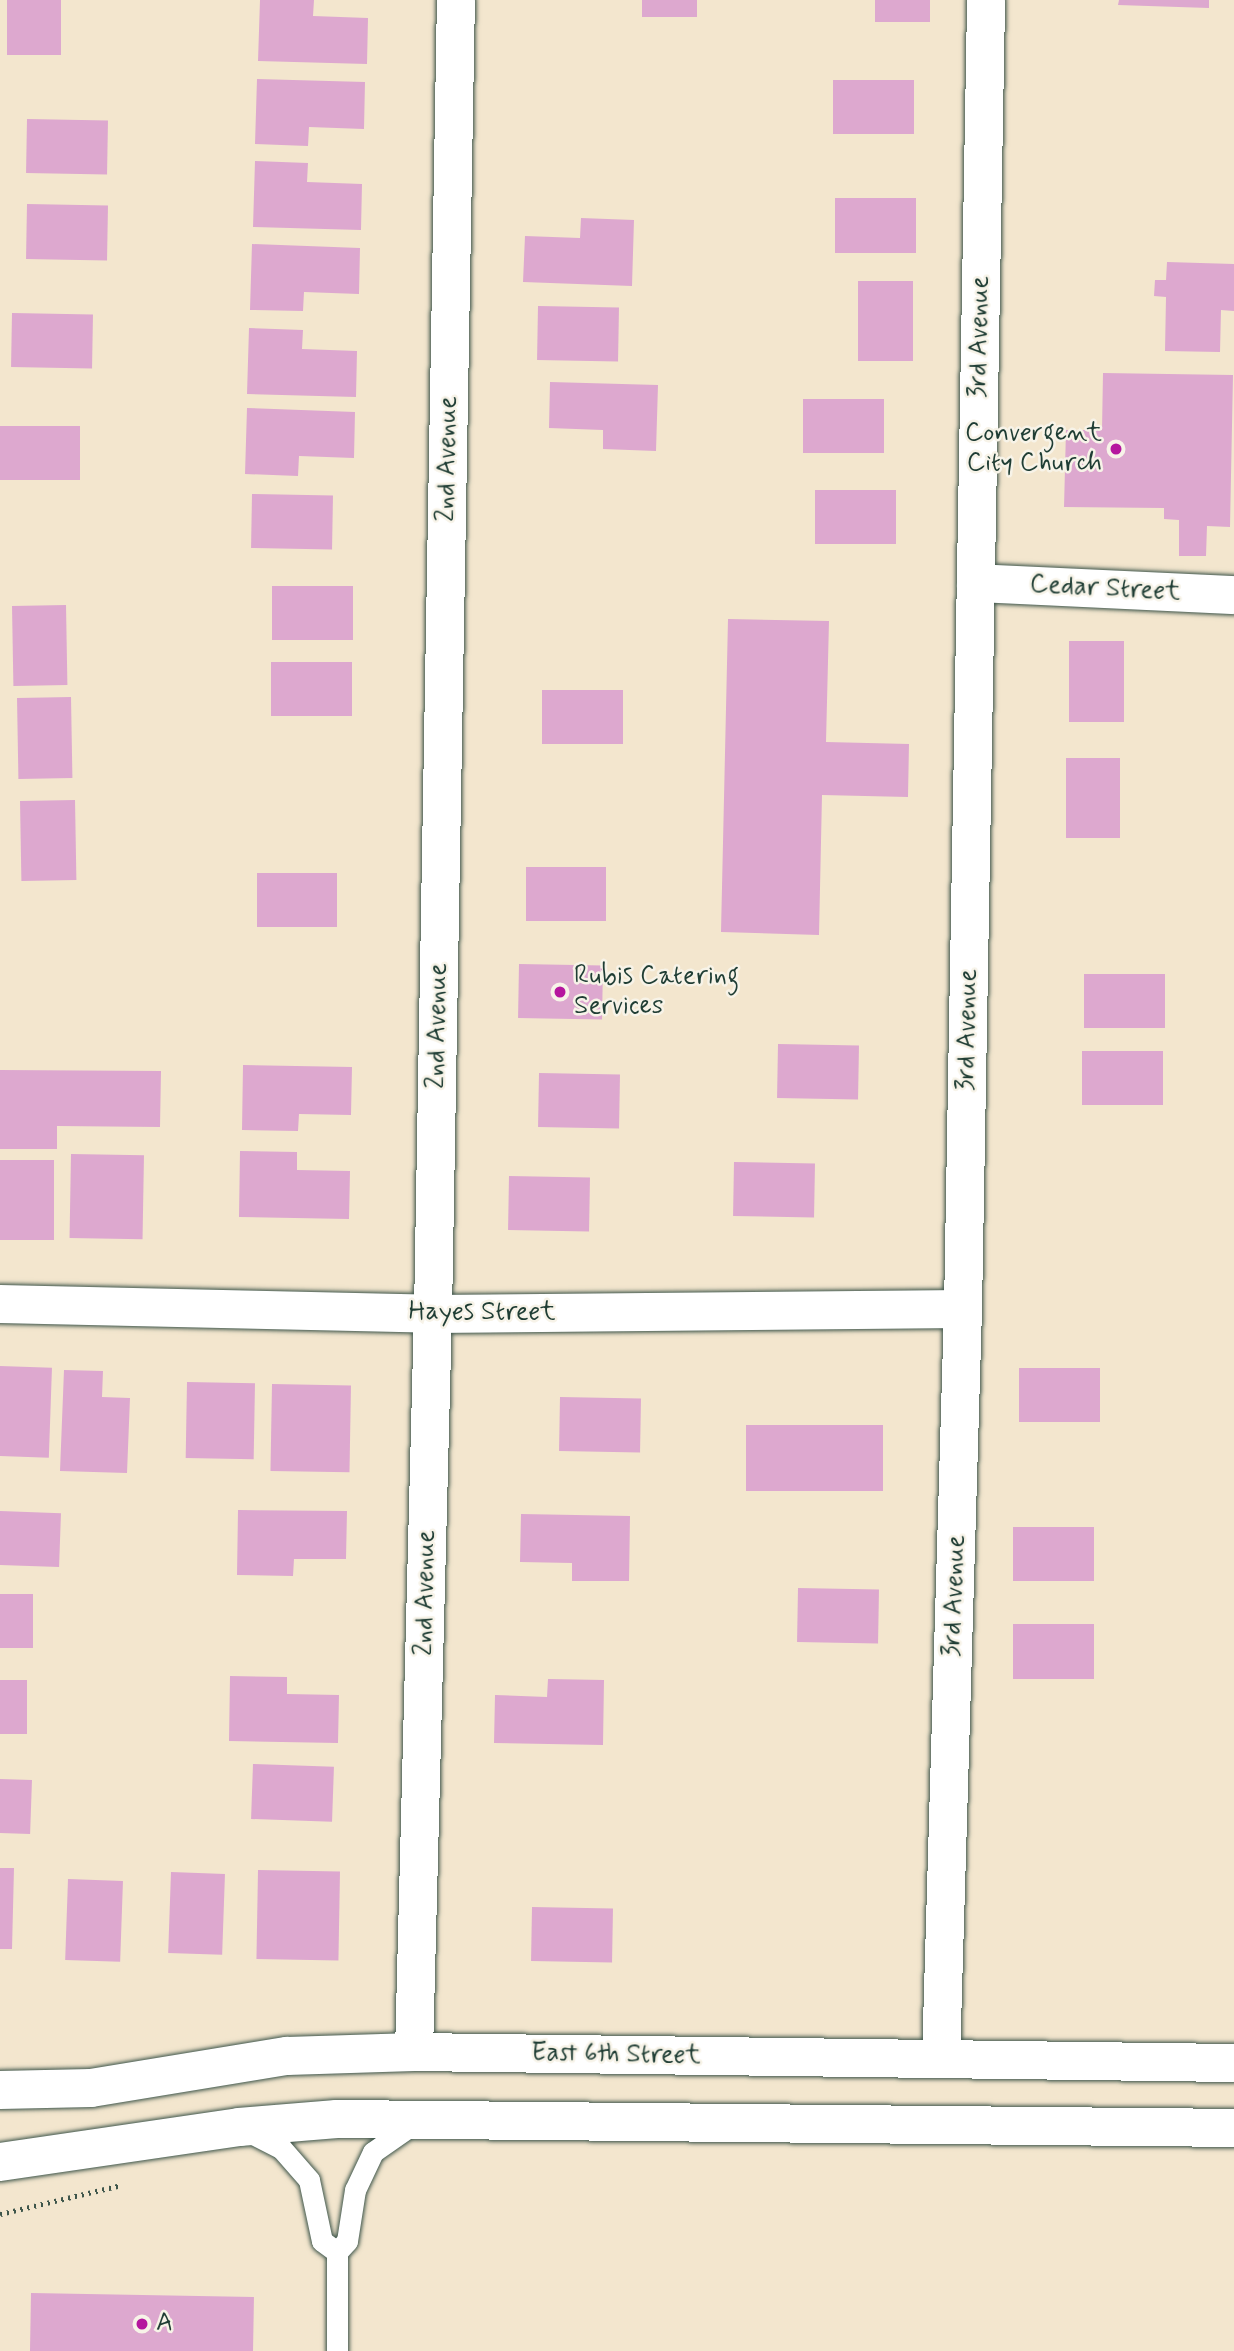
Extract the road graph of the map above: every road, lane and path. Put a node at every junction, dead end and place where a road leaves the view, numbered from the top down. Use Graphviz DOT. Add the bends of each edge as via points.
graph roads {
  1 [pos="456,0"];
  2 [pos="986,0"];
  3 [pos="976,583"];
  4 [pos="1234,595"];
  5 [pos="0,1304"];
  6 [pos="963,1309"];
  7 [pos="433,1314"];
  8 [pos="414,2052"];
  9 [pos="941,2059"];
  10 [pos="1234,2063"];
  11 [pos="0,2090"];
  12 [pos="423,2118"];
  13 [pos="239,2127"];
  14 [pos="1234,2128"];
  15 [pos="83,2152"];
  16 [pos="0,2162"];
  17 [pos="0,2181"];
  18 [pos="136,2183"];
  19 [pos="0,2214"];
  20 [pos="337,2252"];
  21 [pos="337,2351"];
  1 -- 7 [label="street, 2nd Avenue"];
  2 -- 3 [label="street, 3rd Avenue"];
  3 -- 4 [label="street, Cedar Street"];
  3 -- 6 [label="street, 3rd Avenue"];
  5 -- 7 [label="street, Hayes Street"];
  6 -- 7 [label="street, Hayes Street"];
  6 -- 9 [label="street, 3rd Avenue"];
  7 -- 8 [label="street, 2nd Avenue"];
  8 -- 9 [label="street, East 6th Street"];
  8 -- 11 [label="street, East 6th Street" via="287,2056 91,2088"];
  9 -- 10 [label="street, East 6th Street"];
  12 -- 13 [label="street"];
  12 -- 14 [label="street"];
  12 -- 20 [label="lane" via="373,2152 355,2190 347,2241"];
  13 -- 15 [label="street"];
  13 -- 20 [label="lane" via="282,2149 309,2180 322,2241"];
  15 -- 16 [label="street"];
  15 -- 17 [label="street"];
  18 -- 19 [label="path"];
  20 -- 21 [label="lane"];
}
